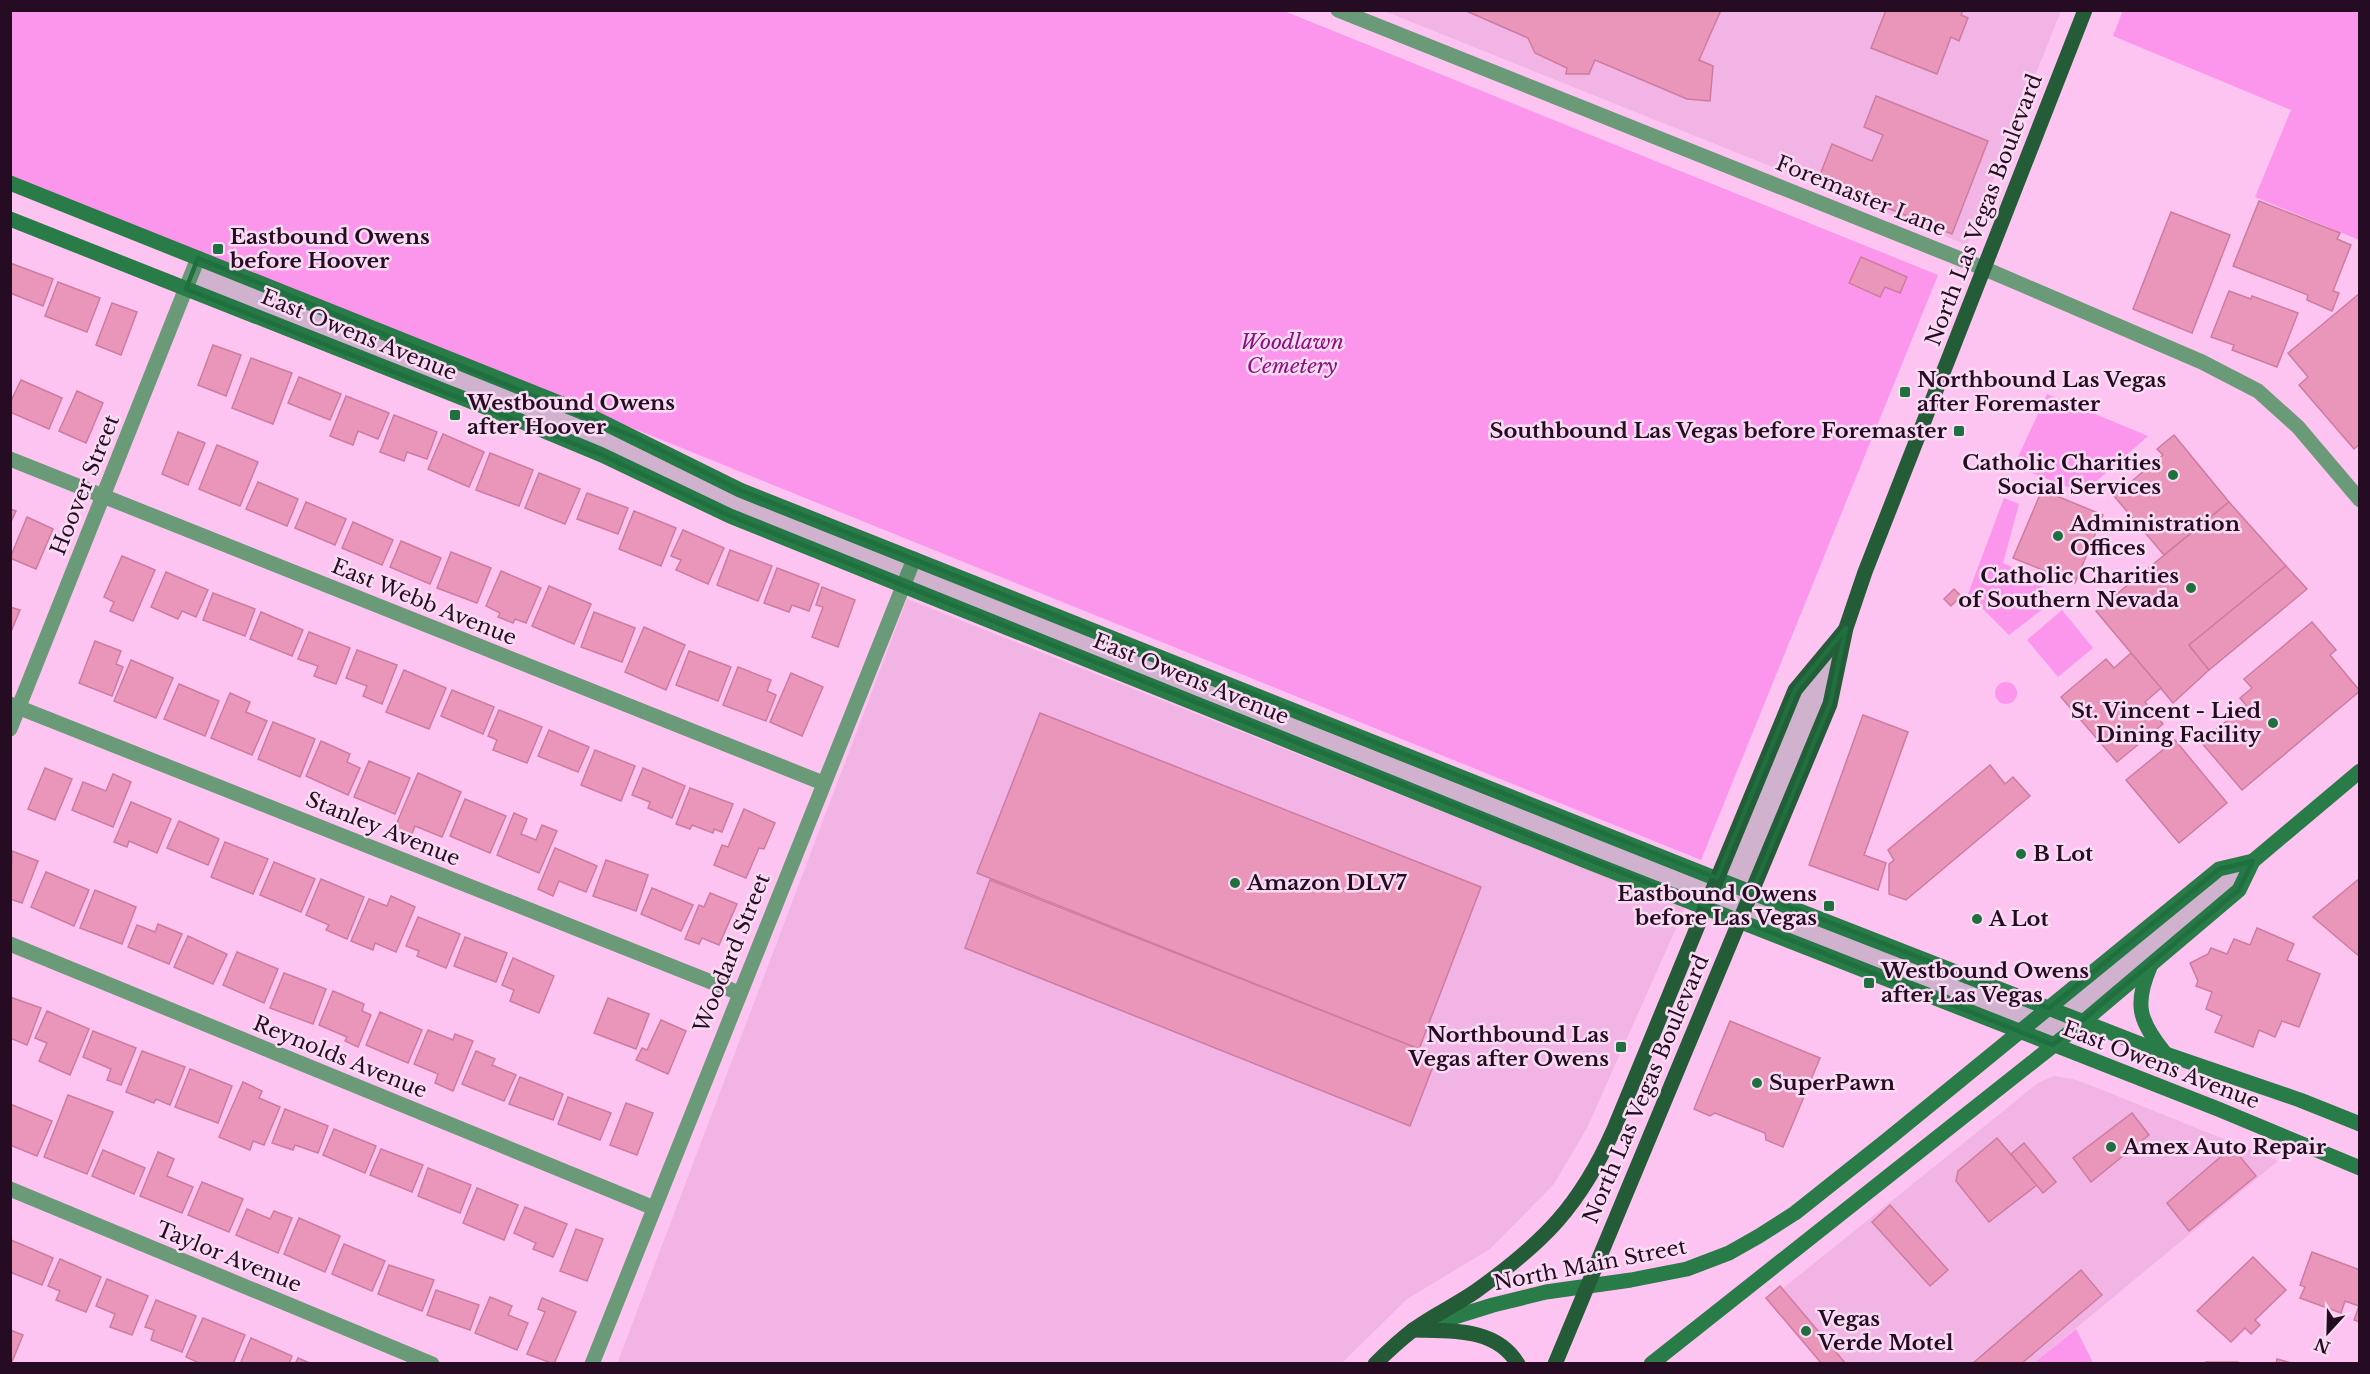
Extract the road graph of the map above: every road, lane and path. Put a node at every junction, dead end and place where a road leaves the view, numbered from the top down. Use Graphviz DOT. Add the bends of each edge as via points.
graph roads {
  1 [pos="1338,10"];
  2 [pos="2085,10"];
  3 [pos="10,183"];
  4 [pos="10,219"];
  5 [pos="198,258"];
  6 [pos="1983,268"];
  7 [pos="186,289"];
  8 [pos="10,459"];
  9 [pos="103,497"];
  10 [pos="2360,500"];
  11 [pos="914,559"];
  12 [pos="903,585"];
  13 [pos="1846,628"];
  14 [pos="15,705"];
  15 [pos="10,729"];
  16 [pos="2360,771"];
  17 [pos="823,783"];
  18 [pos="2253,861"];
  19 [pos="1717,878"];
  20 [pos="1752,892"];
  21 [pos="1704,907"];
  22 [pos="1740,921"];
  23 [pos="10,944"];
  24 [pos="2151,964"];
  25 [pos="739,993"];
  26 [pos="2049,1008"];
  27 [pos="2083,1022"];
  28 [pos="2019,1032"];
  29 [pos="2053,1045"];
  30 [pos="2166,1054"];
  31 [pos="2360,1124"];
  32 [pos="2360,1168"];
  33 [pos="10,1189"];
  34 [pos="654,1208"];
  35 [pos="1586,1285"];
  36 [pos="1413,1330"];
  37 [pos="432,1364"];
  38 [pos="592,1364"];
  39 [pos="1375,1364"];
  40 [pos="1518,1364"];
  41 [pos="1555,1364"];
  42 [pos="1651,1364"];
  1 -- 6 [label="street, Foremaster Lane"];
  2 -- 6 [label="main road, North Las Vegas Boulevard"];
  3 -- 5 [label="main road, East Owens Avenue"];
  4 -- 7 [label="main road, East Owens Avenue"];
  5 -- 7 [label="street, Hoover Street"];
  5 -- 11 [label="main road, East Owens Avenue" via="582,412 740,490"];
  6 -- 10 [label="street, Foremaster Lane" via="2202,362 2258,391 2298,427"];
  6 -- 13 [label="main road, North Las Vegas Boulevard"];
  7 -- 9 [label="street, Hoover Street"];
  7 -- 12 [label="main road, East Owens Avenue" via="602,455 730,516"];
  8 -- 9 [label="street, East Webb Avenue"];
  9 -- 14 [label="street, Hoover Street"];
  9 -- 17 [label="street, East Webb Avenue"];
  11 -- 12 [label="street, Woodard Street"];
  11 -- 19 [label="main road, East Owens Avenue"];
  12 -- 17 [label="street, Woodard Street"];
  12 -- 21 [label="main road, East Owens Avenue"];
  13 -- 19 [label="main road, North Las Vegas Boulevard" via="1795,690"];
  13 -- 20 [label="main road, North Las Vegas Boulevard" via="1830,704"];
  14 -- 15 [label="street, Hoover Street"];
  14 -- 25 [label="street, Stanley Avenue"];
  16 -- 18 [label="main road, North Main Street"];
  17 -- 25 [label="street, Woodard Street"];
  18 -- 24 [label="main road, North Main Street" via="2239,890"];
  18 -- 26 [label="main road, North Main Street" via="2219,869"];
  19 -- 20 [label="main road, East Owens Avenue"];
  19 -- 21 [label="main road, North Las Vegas Boulevard"];
  20 -- 22 [label="main road, North Las Vegas Boulevard"];
  20 -- 26 [label="main road, East Owens Avenue"];
  21 -- 22 [label="main road, East Owens Avenue"];
  21 -- 36 [label="main road, North Las Vegas Boulevard" via="1601,1158 1578,1196 1530,1249 1474,1292"];
  22 -- 28 [label="main road, East Owens Avenue"];
  22 -- 35 [label="main road, North Las Vegas Boulevard"];
  23 -- 34 [label="street, Reynolds Avenue"];
  24 -- 27 [label="main road, North Main Street"];
  24 -- 30 [label="main road" via="2140,994 2141,1009 2152,1037"];
  25 -- 34 [label="street, Woodard Street"];
  26 -- 27 [label="main road, East Owens Avenue"];
  26 -- 28 [label="main road, North Main Street"];
  27 -- 29 [label="main road, North Main Street"];
  27 -- 30 [label="main road, East Owens Avenue"];
  28 -- 29 [label="main road, East Owens Avenue"];
  28 -- 35 [label="main road, North Main Street" via="1795,1214 1759,1236 1687,1269"];
  29 -- 32 [label="main road, East Owens Avenue"];
  29 -- 42 [label="main road, North Main Street"];
  30 -- 31 [label="main road, East Owens Avenue"];
  33 -- 37 [label="street, Taylor Avenue"];
  34 -- 38 [label="street, Woodard Street"];
  35 -- 36 [label="main road, North Main Street" via="1493,1305"];
  35 -- 41 [label="main road, North Las Vegas Boulevard"];
  36 -- 39 [label="main road, North Las Vegas Boulevard"];
  36 -- 40 [label="main road" via="1480,1334 1506,1346"];
}
